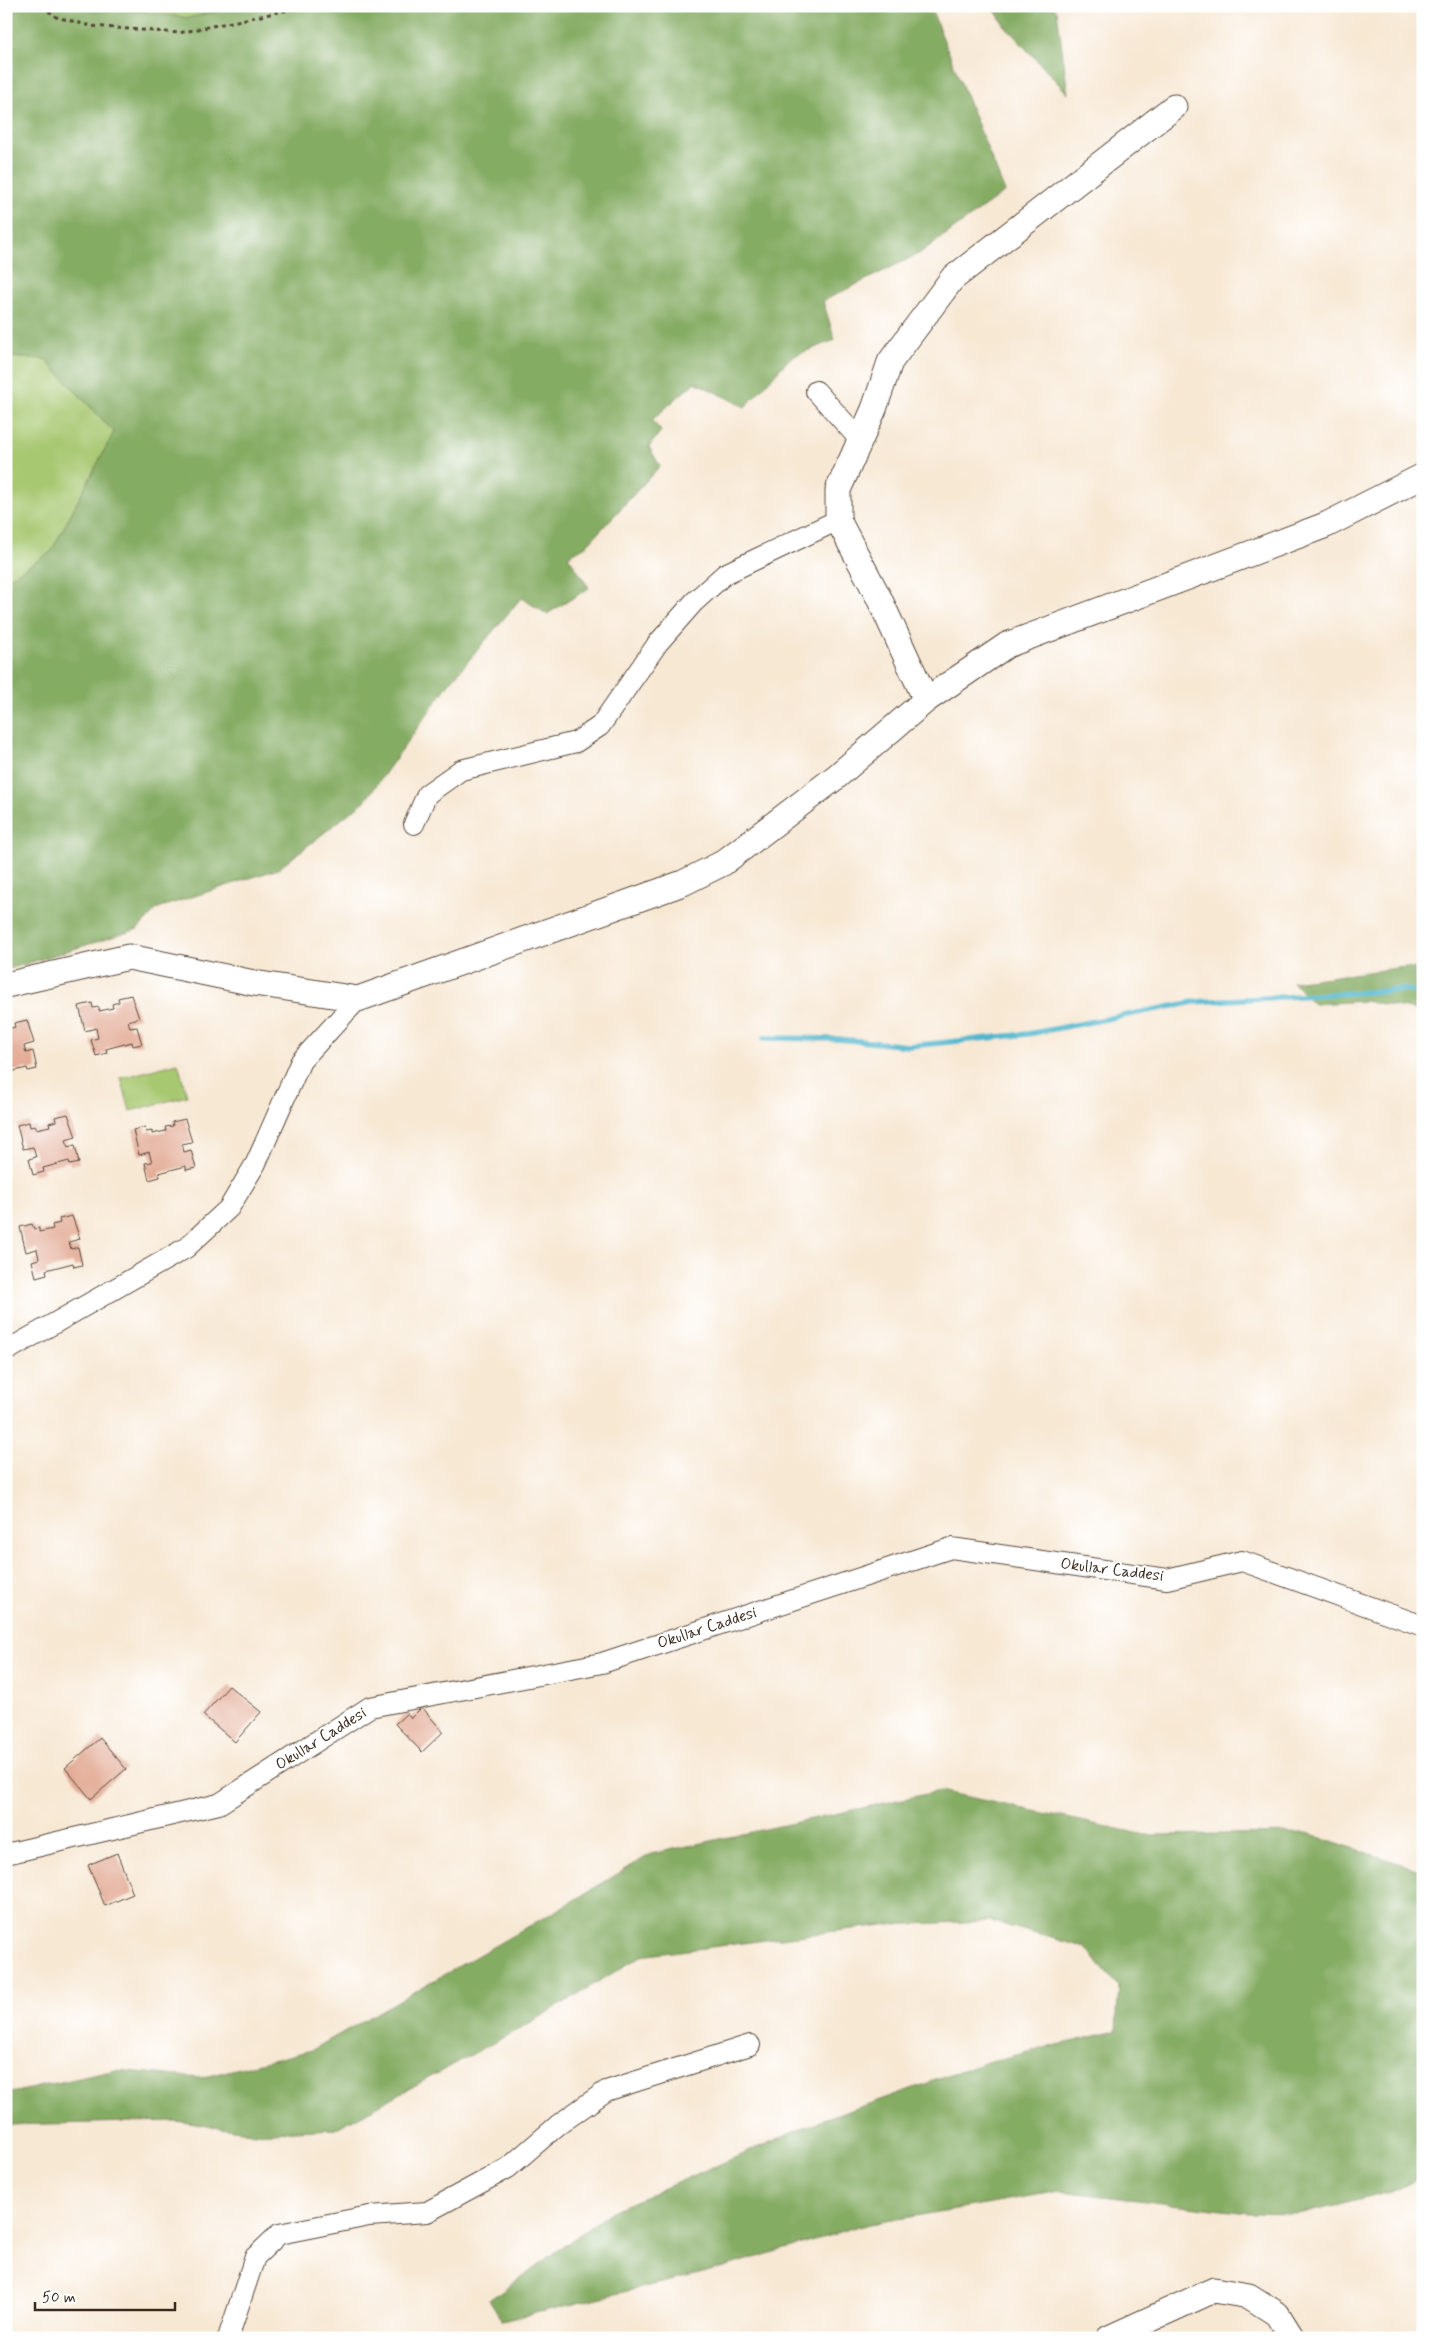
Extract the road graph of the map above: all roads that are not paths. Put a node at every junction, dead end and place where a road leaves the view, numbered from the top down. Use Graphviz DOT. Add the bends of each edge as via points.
graph roads {
  1 [pos="1174,107"];
  2 [pos="816,391"];
  3 [pos="860,440"];
  4 [pos="1423,476"];
  5 [pos="838,520"];
  6 [pos="926,700"];
  7 [pos="414,824"];
  8 [pos="6,985"];
  9 [pos="358,999"];
  10 [pos="6,1351"];
  11 [pos="1423,1626"];
  12 [pos="6,1854"];
  13 [pos="750,2045"];
  14 [pos="228,2338"];
  15 [pos="1109,2338"];
  16 [pos="1292,2338"];
  1 -- 3 [label="street" via="952,279 890,362"];
  2 -- 3 [label="street"];
  3 -- 5 [label="street" via="838,490"];
  4 -- 6 [label="street" via="1326,525 1007,645"];
  5 -- 6 [label="street" via="880,598"];
  5 -- 7 [label="street" via="724,574 658,643 600,726 576,742 461,770 427,794"];
  6 -- 9 [label="street" via="836,777 723,863 683,884"];
  8 -- 9 [label="street" via="130,957 254,983"];
  9 -- 10 [label="street" via="301,1061 256,1163 228,1208 186,1248"];
  11 -- 12 [label="street, Okullar Caddesi" via="1242,1561 1167,1579 951,1548 602,1663 370,1707 219,1804"];
  13 -- 14 [label="street" via="606,2091 558,2125 508,2168 427,2212 369,2216 279,2234 255,2257"];
  15 -- 16 [label="street" via="1214,2290 1249,2296 1277,2314"];
}
